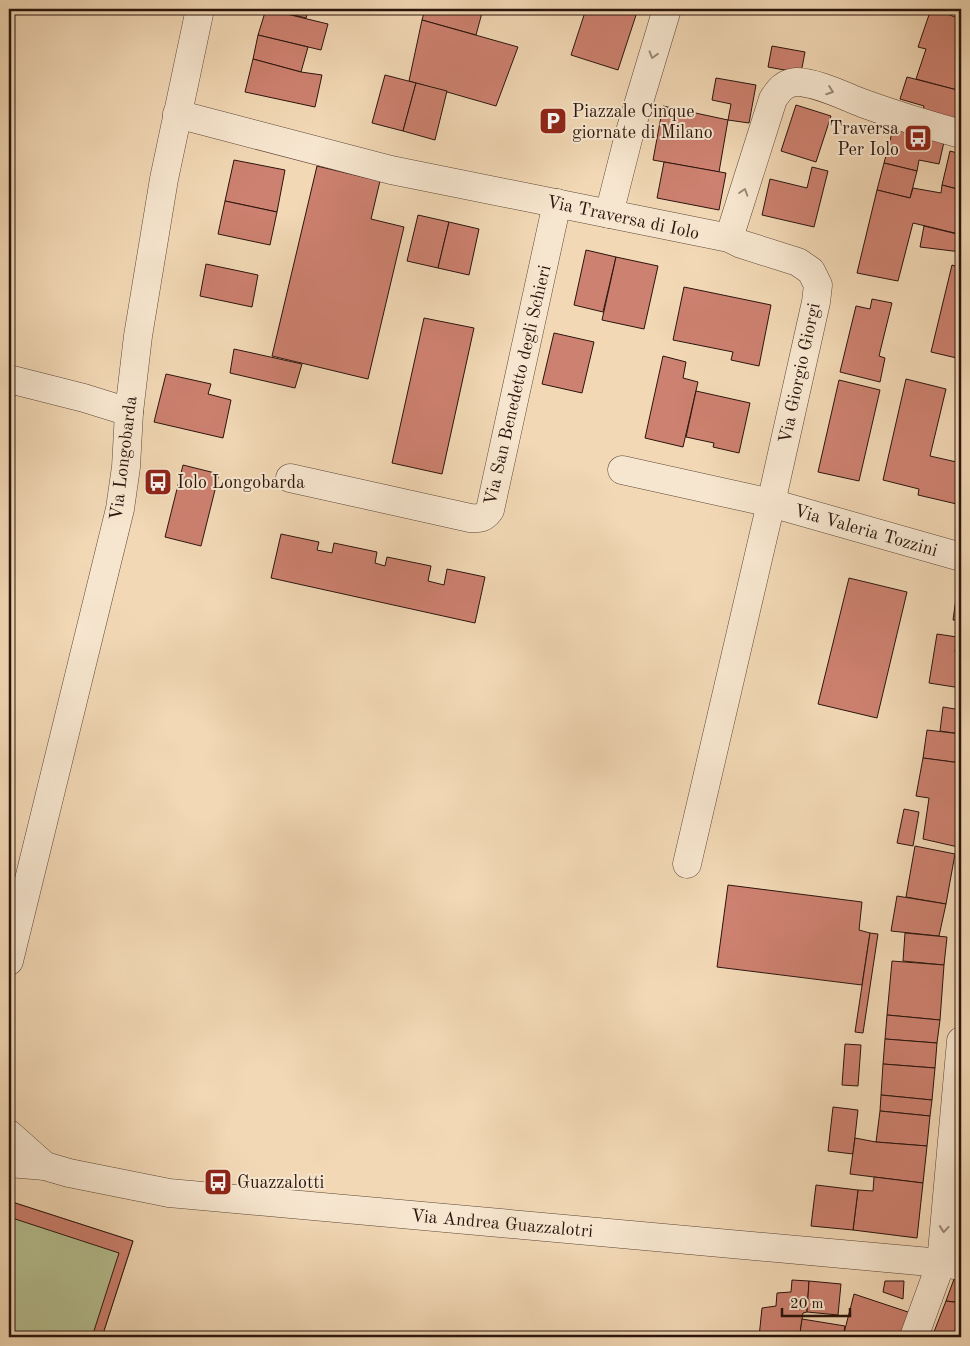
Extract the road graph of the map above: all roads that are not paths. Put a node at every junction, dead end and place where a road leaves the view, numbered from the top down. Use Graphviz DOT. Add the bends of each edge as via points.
graph roads {
  1 [pos="200,9"];
  2 [pos="668,9"];
  3 [pos="177,114"];
  4 [pos="961,134"];
  5 [pos="557,203"];
  6 [pos="609,214"];
  7 [pos="729,238"];
  8 [pos="9,379"];
  9 [pos="129,412"];
  10 [pos="622,470"];
  11 [pos="290,478"];
  12 [pos="771,504"];
  13 [pos="961,557"];
  14 [pos="687,864"];
  15 [pos="9,961"];
  16 [pos="961,1041"];
  17 [pos="9,1134"];
  18 [pos="9,1163"];
  19 [pos="45,1166"];
  20 [pos="951,1264"];
  21 [pos="914,1337"];
  1 -- 3 [label="street, Via Longobarda"];
  2 -- 6 [label="street, one-way" via="629,135"];
  3 -- 5 [label="street, Via Traversa di Iolo" via="391,170"];
  3 -- 9 [label="street, Via Longobarda" via="157,218"];
  7 -- 4 [label="street, one-way" via="773,99 787,84 797,82 814,86"];
  5 -- 6 [label="street, Via Traversa di Iolo"];
  5 -- 11 [label="street, Via San Benedetto degli Schieri" via="491,505 485,516 470,518"];
  6 -- 7 [label="street, Via Traversa di Iolo"];
  7 -- 12 [label="street, Via Giorgio Giorgi" via="798,262 810,271 818,285"];
  8 -- 9 [label="street"];
  9 -- 15 [label="street, Via Longobarda" via="120,509"];
  10 -- 12 [label="street, Via Valeria Tozzini"];
  12 -- 13 [label="street, Via Valeria Tozzini"];
  12 -- 14 [label="street"];
  16 -- 20 [label="street, one-way"];
  17 -- 19 [label="street, Via Andrea Guazzalotri"];
  18 -- 19 [label="street, Via Andrea Guazzalotri"];
  19 -- 20 [label="street, Via Andrea Guazzalotri" via="169,1193"];
  20 -- 21 [label="street"];
}
